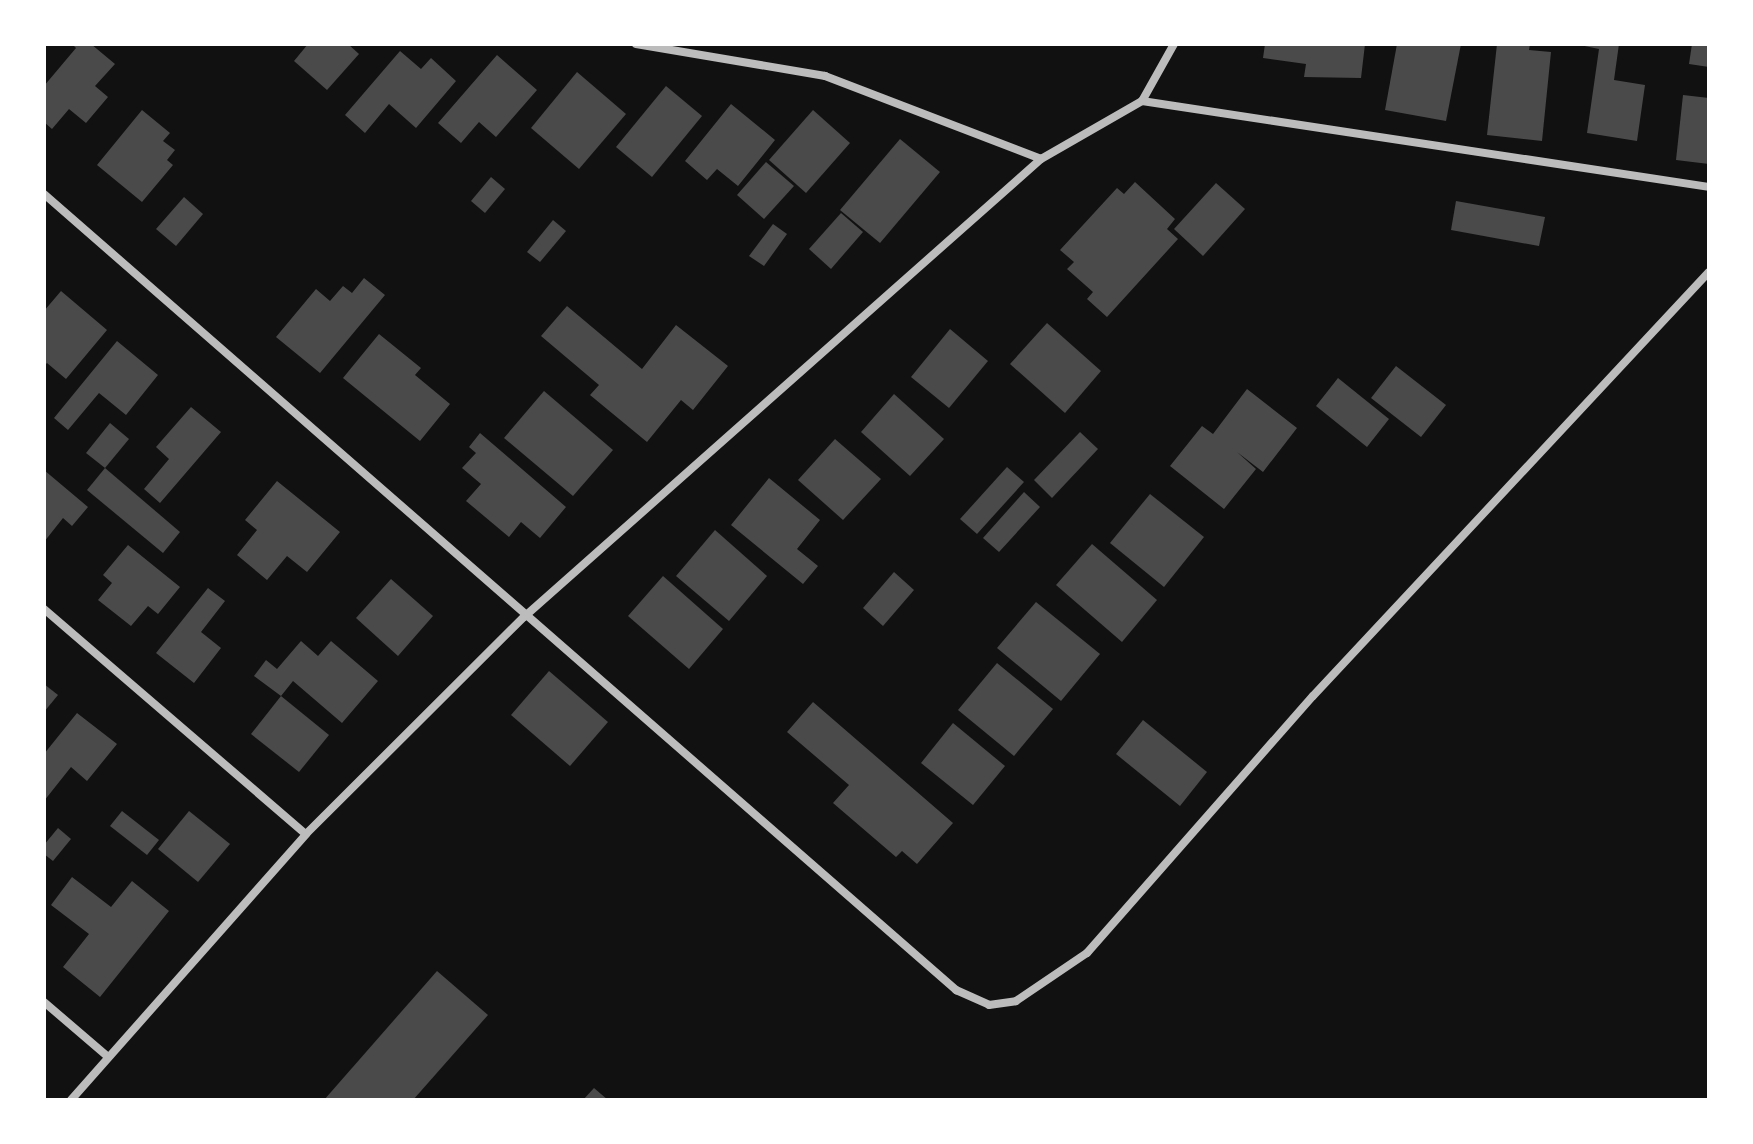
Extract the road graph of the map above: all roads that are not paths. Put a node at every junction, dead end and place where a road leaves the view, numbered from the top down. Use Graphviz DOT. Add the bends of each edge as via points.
graph roads {
  1 [pos="636,44"];
  2 [pos="1174,44"];
  3 [pos="1142,101"];
  4 [pos="1041,159"];
  5 [pos="1709,187"];
  6 [pos="44,194"];
  7 [pos="1709,272"];
  8 [pos="44,609"];
  9 [pos="524,617"];
  10 [pos="306,834"];
  11 [pos="44,1002"];
  12 [pos="107,1056"];
  13 [pos="71,1100"];
  1 -- 4 [label="street" via="825,76"];
  2 -- 3 [label="street"];
  3 -- 4 [label="street"];
  3 -- 5 [label="street"];
  4 -- 9 [label="street"];
  6 -- 9 [label="street"];
  7 -- 9 [label="street" via="1313,696 1087,953 1016,1001 989,1005 956,990"];
  8 -- 10 [label="street"];
  9 -- 10 [label="street"];
  10 -- 12 [label="street"];
  11 -- 12 [label="street"];
  12 -- 13 [label="street"];
}
